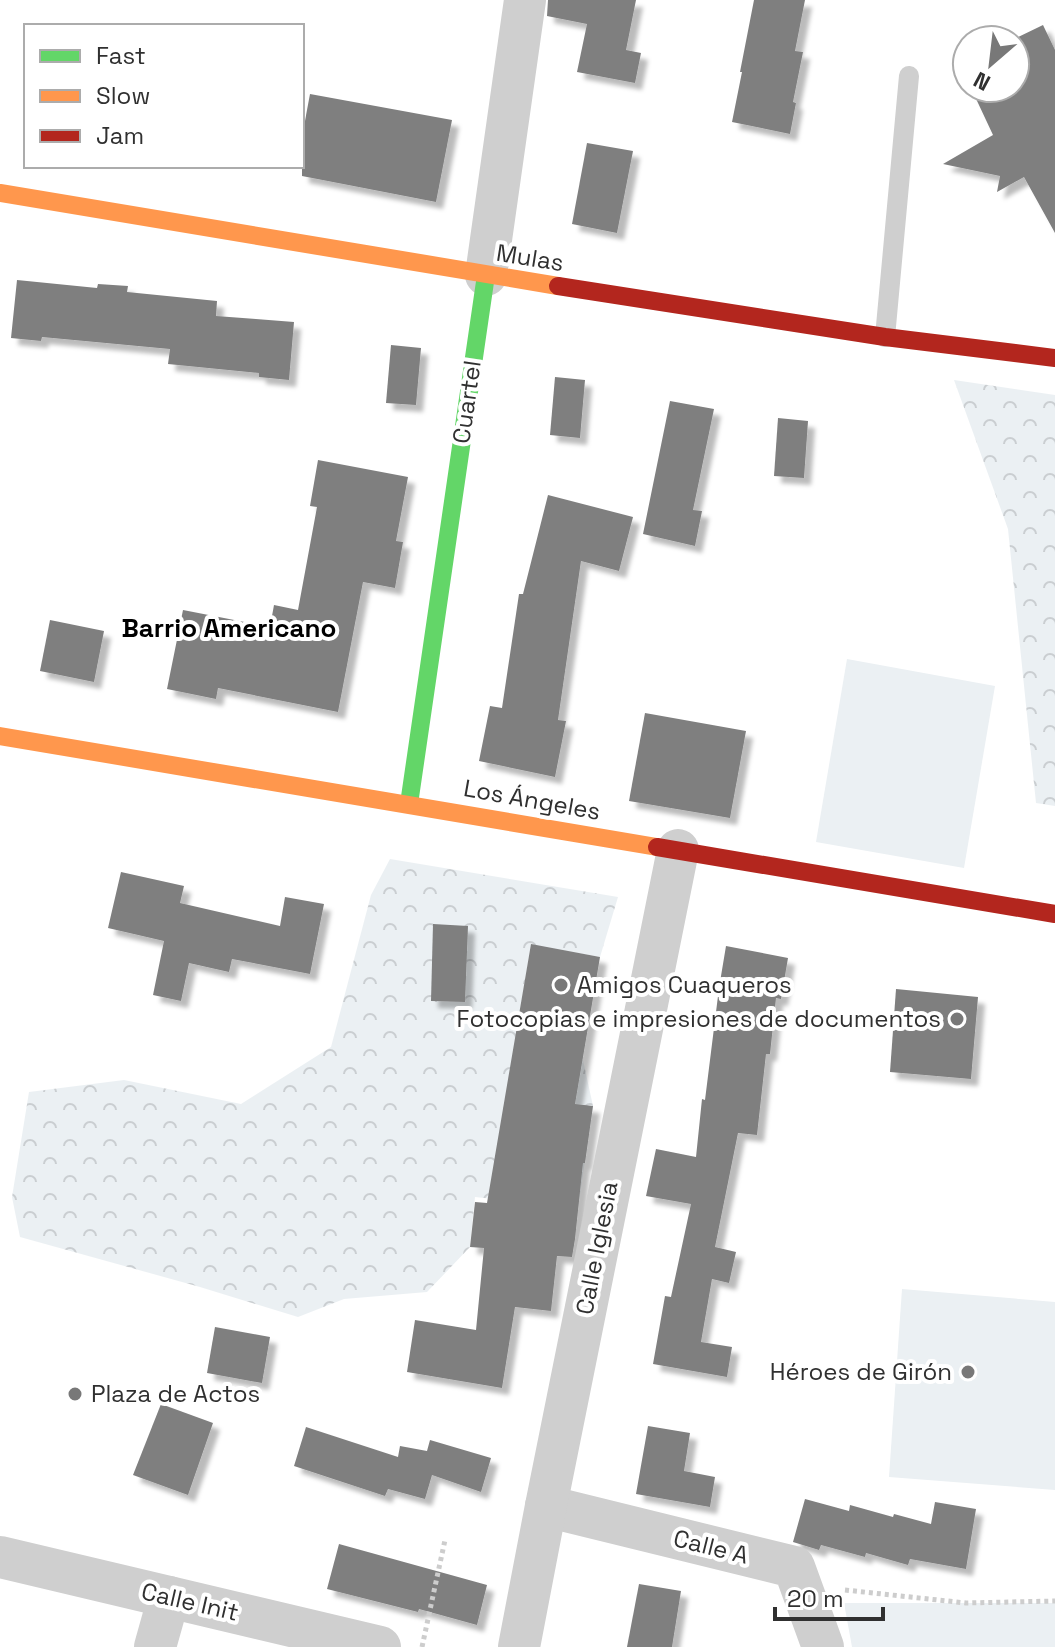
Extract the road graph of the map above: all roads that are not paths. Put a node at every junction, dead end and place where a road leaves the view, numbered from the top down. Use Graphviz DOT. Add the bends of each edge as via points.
graph roads {
  1 [pos="525,0"];
  2 [pos="909,76"];
  3 [pos="0,193"];
  4 [pos="486,275"];
  5 [pos="885,337"];
  6 [pos="1055,358"];
  7 [pos="0,736"];
  8 [pos="409,804"];
  9 [pos="678,850"];
  10 [pos="1055,914"];
  11 [pos="546,1506"];
  12 [pos="0,1557"];
  13 [pos="169,1597"];
  14 [pos="155,1647"];
  15 [pos="380,1647"];
  16 [pos="519,1647"];
  17 [pos="823,1647"];
  1 -- 4 [label="street, Cuartel"];
  2 -- 5 [label="lane"];
  3 -- 4 [label="street, Mulas"];
  4 -- 5 [label="street, Mulas"];
  4 -- 8 [label="street, Cuartel"];
  5 -- 6 [label="street, Mulas"];
  7 -- 8 [label="street, Los Ángeles"];
  8 -- 9 [label="street, Los Ángeles"];
  9 -- 10 [label="street, Los Ángeles"];
  9 -- 11 [label="street, Calle Iglesia"];
  11 -- 16 [label="street, Calle Iglesia"];
  11 -- 17 [label="street, Calle A" via="794,1567"];
  12 -- 13 [label="street, Calle Init"];
  13 -- 14 [label="street"];
  13 -- 15 [label="street, Calle Init"];
}
